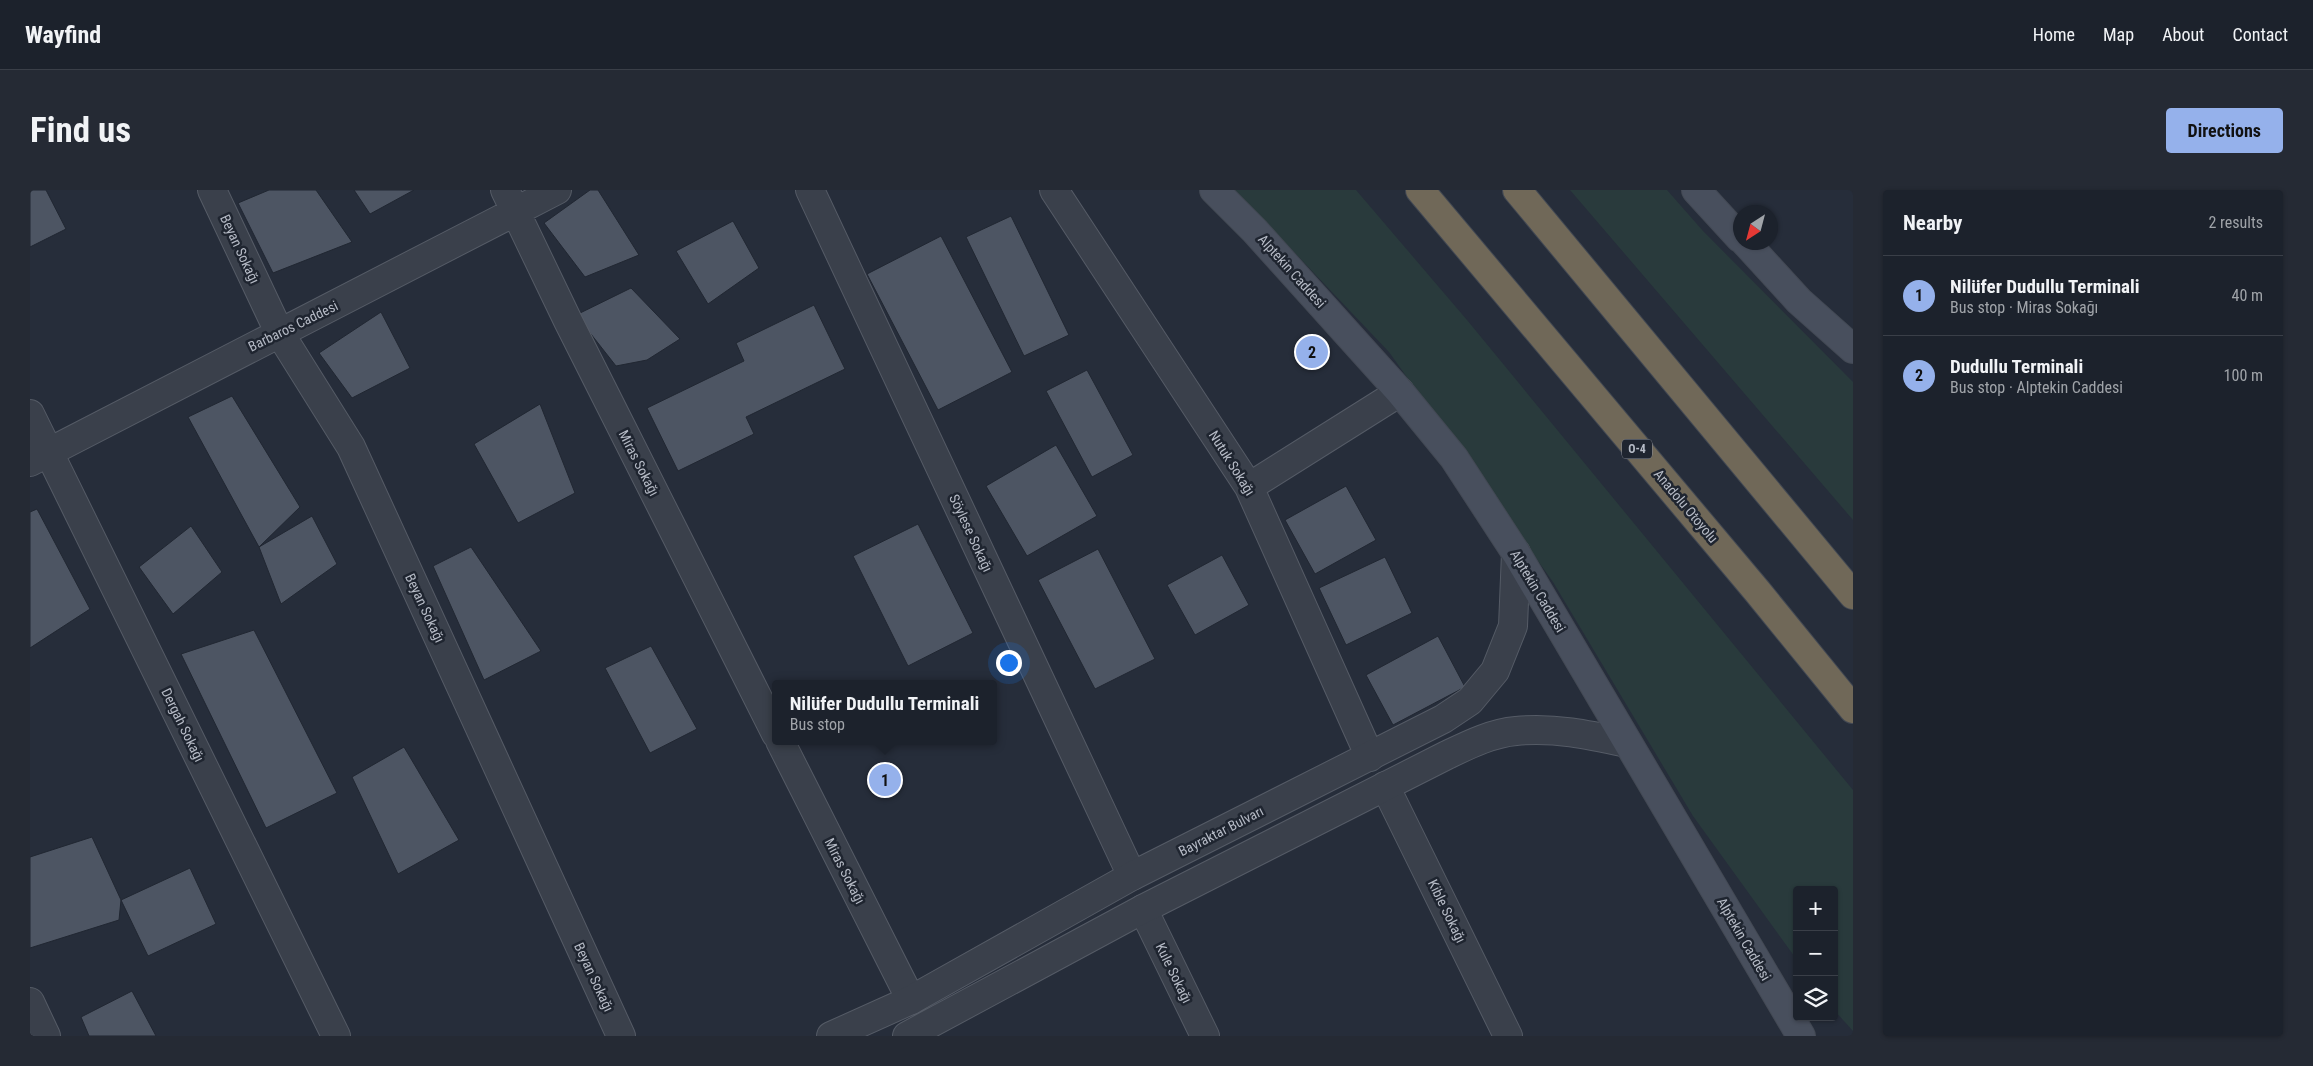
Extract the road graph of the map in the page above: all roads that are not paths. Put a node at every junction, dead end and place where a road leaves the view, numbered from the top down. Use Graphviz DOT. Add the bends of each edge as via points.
graph roads {
  1 [pos="212,190"];
  2 [pos="556,190"];
  3 [pos="810,190"];
  4 [pos="1054,190"];
  5 [pos="1214,190"];
  6 [pos="1420,190"];
  7 [pos="1517,190"];
  8 [pos="1696,190"];
  9 [pos="510,200"];
  10 [pos="1733,230"];
  11 [pos="1752,250"];
  12 [pos="279,332"];
  13 [pos="1853,349"];
  14 [pos="1400,392"];
  15 [pos="30,414"];
  16 [pos="39,457"];
  17 [pos="1249,487"];
  18 [pos="1516,553"];
  19 [pos="1853,595"];
  20 [pos="1853,709"];
  21 [pos="772,726"];
  22 [pos="1627,744"];
  23 [pos="782,745"];
  24 [pos="1370,757"];
  25 [pos="1385,786"];
  26 [pos="1132,876"];
  27 [pos="1143,909"];
  28 [pos="910,1000"];
  29 [pos="30,1002"];
  30 [pos="924,1032"];
  31 [pos="46,1036"];
  32 [pos="336,1036"];
  33 [pos="621,1036"];
  34 [pos="831,1036"];
  35 [pos="1205,1036"];
  36 [pos="1508,1036"];
  37 [pos="1801,1036"];
  1 -- 12 [label="street, Beyan Sokağı"];
  2 -- 9 [label="street, Barbaros Caddesi"];
  3 -- 26 [label="street, Söylese Sokağı"];
  4 -- 17 [label="street, Nutuk Sokağı"];
  5 -- 14 [label="main road, Alptekin Caddesi" via="1255,230"];
  6 -- 20 [label="highway, Anadolu Otoyolu / O-4" via="1758,591"];
  7 -- 19 [label="highway"];
  8 -- 10 [label="main road"];
  9 -- 12 [label="street, Barbaros Caddesi" via="378,284"];
  9 -- 21 [label="street, Miras Sokağı"];
  11 -- 13 [label="main road" via="1799,301"];
  12 -- 16 [label="street, Barbaros Caddesi"];
  12 -- 33 [label="street, Beyan Sokağı" via="351,447"];
  14 -- 17 [label="street"];
  14 -- 18 [label="main road, Alptekin Caddesi" via="1454,458"];
  15 -- 16 [label="street, Dergah Sokağı"];
  16 -- 32 [label="street, Dergah Sokağı"];
  17 -- 24 [label="street, Nutuk Sokağı"];
  18 -- 22 [label="main road, Alptekin Caddesi"];
  18 -- 24 [label="street, Bayraktar Bulvarı" via="1513,626 1495,670 1470,701 1443,720"];
  22 -- 25 [label="street" via="1572,731 1515,731 1473,744"];
  22 -- 37 [label="main road, Alptekin Caddesi"];
  23 -- 28 [label="street, Miras Sokağı"];
  24 -- 26 [label="street, Bayraktar Bulvarı"];
  25 -- 27 [label="street"];
  25 -- 36 [label="street, Kible Sokağı"];
  26 -- 28 [label="street, Bayraktar Bulvarı"];
  27 -- 30 [label="street"];
  27 -- 35 [label="street, Kule Sokağı"];
  28 -- 34 [label="street, Bayraktar Bulvarı"];
  29 -- 31 [label="street"];
}
